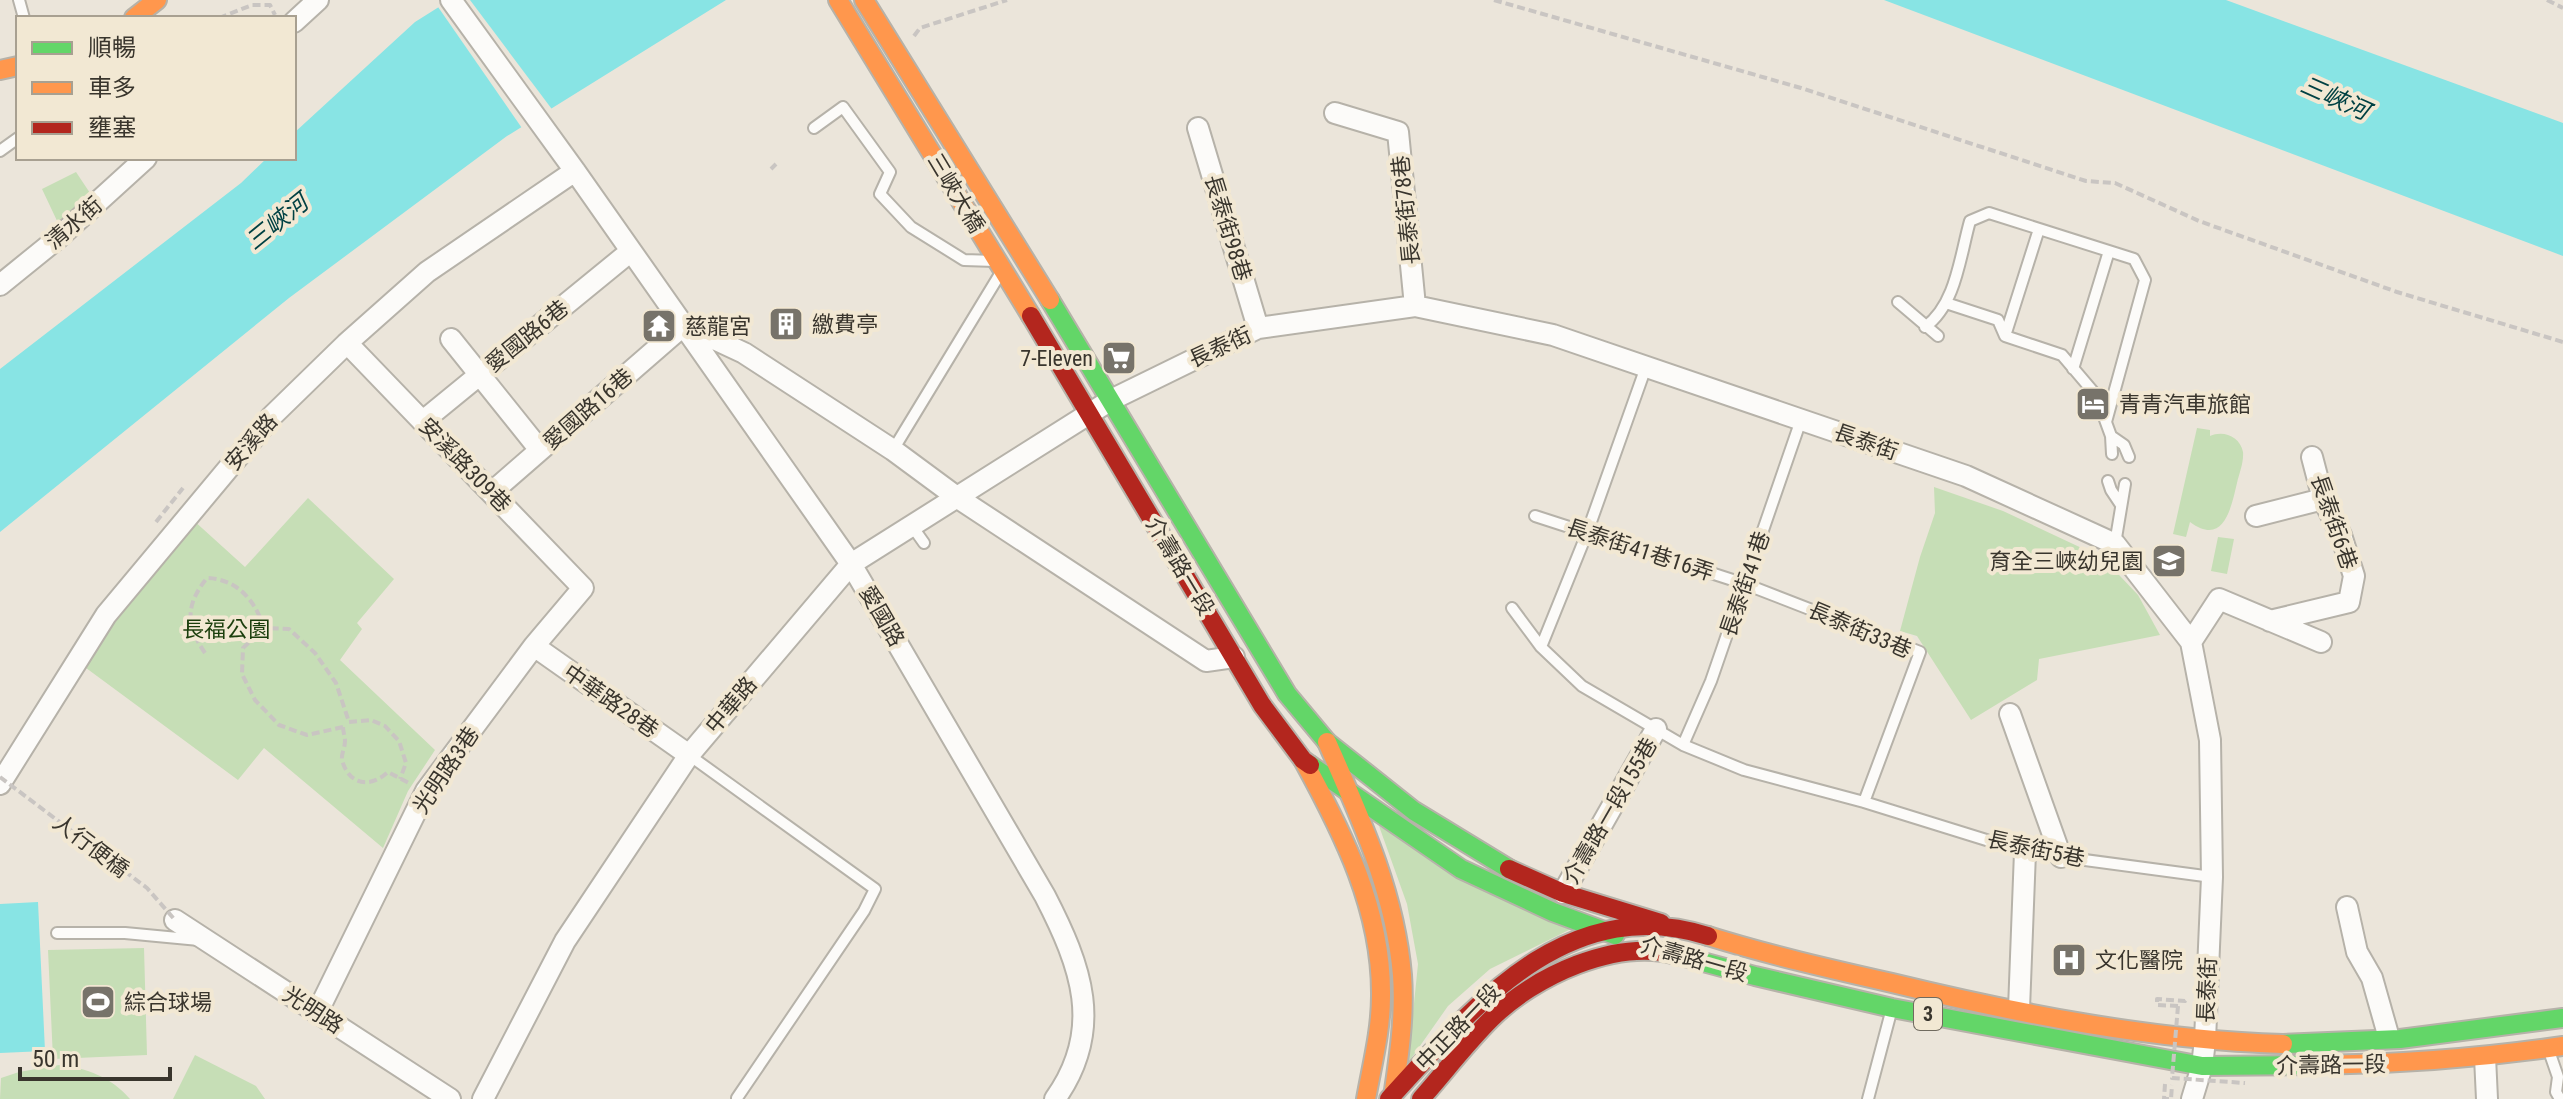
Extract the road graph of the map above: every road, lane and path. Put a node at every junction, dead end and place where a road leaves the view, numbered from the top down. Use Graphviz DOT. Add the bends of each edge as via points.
graph roads {
  1 [pos="157,0"];
  2 [pos="318,0"];
  3 [pos="451,0"];
  4 [pos="838,0"];
  5 [pos="864,0"];
  6 [pos="1007,0"];
  7 [pos="1494,0"];
  8 [pos="2547,0"];
  9 [pos="2563,8"];
  10 [pos="137,16"];
  11 [pos="225,16"];
  12 [pos="276,16"];
  13 [pos="296,20"];
  14 [pos="893,48"];
  15 [pos="1335,113"];
  16 [pos="814,128"];
  17 [pos="1198,128"];
  18 [pos="144,160"];
  19 [pos="776,164"];
  20 [pos="771,169"];
  21 [pos="575,171"];
  22 [pos="2039,229"];
  23 [pos="631,251"];
  24 [pos="2109,251"];
  25 [pos="1000,266"];
  26 [pos="0,285"];
  27 [pos="1898,302"];
  28 [pos="1946,303"];
  29 [pos="1415,306"];
  30 [pos="684,325"];
  31 [pos="1925,327"];
  32 [pos="1258,328"];
  33 [pos="1938,336"];
  34 [pos="2005,336"];
  35 [pos="451,339"];
  36 [pos="2563,342"];
  37 [pos="347,343"];
  38 [pos="1646,367"];
  39 [pos="2073,369"];
  40 [pos="1095,374"];
  41 [pos="479,375"];
  42 [pos="1074,386"];
  43 [pos="1111,400"];
  44 [pos="1090,413"];
  45 [pos="1801,420"];
  46 [pos="423,421"];
  47 [pos="2106,422"];
  48 [pos="2111,436"];
  49 [pos="540,450"];
  50 [pos="893,450"];
  51 [pos="2112,454"];
  52 [pos="2129,457"];
  53 [pos="2312,457"];
  54 [pos="2108,481"];
  55 [pos="2125,484"];
  56 [pos="492,492"];
  57 [pos="2323,499"];
  58 [pos="953,504"];
  59 [pos="2121,505"];
  60 [pos="1535,516"];
  61 [pos="2256,516"];
  62 [pos="1587,533"];
  63 [pos="2115,544"];
  64 [pos="851,564"];
  65 [pos="1745,584"];
  66 [pos="583,588"];
  67 [pos="1512,608"];
  68 [pos="2270,621"];
  69 [pos="264,628"];
  70 [pos="2191,642"];
  71 [pos="2321,642"];
  72 [pos="534,646"];
  73 [pos="1541,647"];
  74 [pos="205,653"];
  75 [pos="1234,657"];
  76 [pos="2010,714"];
  77 [pos="349,722"];
  78 [pos="343,727"];
  79 [pos="1656,729"];
  80 [pos="1327,742"];
  81 [pos="1683,745"];
  82 [pos="689,755"];
  83 [pos="1303,760"];
  84 [pos="0,777"];
  85 [pos="400,779"];
  86 [pos="0,784"];
  87 [pos="426,791"];
  88 [pos="1349,794"];
  89 [pos="1864,802"];
  90 [pos="2025,852"];
  91 [pos="2061,857"];
  92 [pos="2212,877"];
  93 [pos="1563,893"];
  94 [pos="2347,907"];
  95 [pos="175,920"];
  96 [pos="1669,925"];
  97 [pos="1604,932"];
  98 [pos="57,933"];
  99 [pos="205,941"];
  100 [pos="1657,949"];
  101 [pos="2181,1001"];
  102 [pos="1892,1008"];
  103 [pos="2019,1009"];
  104 [pos="317,1013"];
  105 [pos="2563,1018"];
  106 [pos="2389,1038"];
  107 [pos="2205,1040"];
  108 [pos="2556,1048"];
  109 [pos="2485,1057"];
  110 [pos="2202,1066"];
  111 [pos="2165,1078"];
  112 [pos="2172,1078"];
  113 [pos="2560,1079"];
  114 [pos="2245,1083"];
  115 [pos="737,1098"];
  116 [pos="1392,1098"];
  117 [pos="450,1099"];
  118 [pos="483,1099"];
  119 [pos="1055,1099"];
  120 [pos="1366,1099"];
  121 [pos="1421,1099"];
  122 [pos="1868,1099"];
  123 [pos="2192,1099"];
  124 [pos="2487,1099"];
  125 [pos="2560,1099"];
  1 -- 10 [label="main road"];
  2 -- 13 [label="street"];
  3 -- 21 [label="street, 愛國路"];
  4 -- 25 [label="main road, 三峽大橋"];
  5 -- 14 [label="main road, 三峽大橋"];
  6 -- 14 [label="path" via="920,28"];
  7 -- 36 [label="path" via="1801,88 2086,181 2115,183 2199,221 2397,292"];
  8 -- 9 [label="path"];
  11 -- 12 [label="path" via="262,3"];
  14 -- 40 [label="main road, 三峽大橋"];
  15 -- 29 [label="street, 長泰街78巷" via="1398,132"];
  16 -- 25 [label="lane" via="843,107 890,172 880,194 911,227 964,260"];
  17 -- 32 [label="street, 長泰街98巷"];
  18 -- 26 [label="street, 清水街"];
  19 -- 20 [label="path"];
  21 -- 23 [label="street, 愛國路"];
  21 -- 37 [label="street, 安溪路" via="427,272"];
  22 -- 24 [label="lane"];
  22 -- 28 [label="lane" via="1989,213 1970,221"];
  22 -- 34 [label="lane"];
  23 -- 30 [label="street, 愛國路"];
  23 -- 41 [label="street, 愛國路6巷"];
  24 -- 39 [label="lane"];
  24 -- 47 [label="lane" via="2134,259 2145,280"];
  25 -- 42 [label="main road, 三峽大橋"];
  25 -- 50 [label="lane"];
  27 -- 31 [label="lane"];
  28 -- 31 [label="lane"];
  28 -- 34 [label="lane" via="1998,320"];
  29 -- 32 [label="street, 長泰街"];
  29 -- 38 [label="street, 長泰街" via="1553,335"];
  30 -- 49 [label="street, 愛國路16巷"];
  30 -- 50 [label="street" via="778,371"];
  30 -- 64 [label="street, 愛國路"];
  31 -- 33 [label="lane"];
  32 -- 43 [label="street, 長泰街"];
  34 -- 39 [label="lane" via="2062,355"];
  35 -- 41 [label="street"];
  37 -- 46 [label="street, 安溪路309巷"];
  37 -- 86 [label="street, 安溪路" via="272,416 106,615"];
  38 -- 45 [label="street, 長泰街"];
  38 -- 62 [label="lane"];
  39 -- 47 [label="lane" via="2096,395"];
  40 -- 43 [label="main road, 介壽路一段"];
  41 -- 46 [label="street, 愛國路6巷"];
  41 -- 49 [label="street"];
  42 -- 44 [label="main road, 介壽路一段"];
  43 -- 44 [label="street, 長泰街"];
  43 -- 80 [label="main road, 介壽路一段" via="1287,694"];
  44 -- 58 [label="street, 中華路"];
  44 -- 75 [label="main road, 介壽路一段"];
  45 -- 63 [label="street, 長泰街" via="1966,476"];
  45 -- 65 [label="lane, 長泰街41巷"];
  46 -- 56 [label="street, 安溪路309巷"];
  47 -- 48 [label="lane"];
  48 -- 51 [label="lane"];
  48 -- 52 [label="lane" via="2124,445"];
  49 -- 56 [label="street, 愛國路16巷"];
  50 -- 58 [label="street"];
  53 -- 57 [label="street, 長泰街6巷"];
  54 -- 59 [label="lane"];
  55 -- 59 [label="lane"];
  56 -- 66 [label="street, 安溪路309巷"];
  57 -- 61 [label="street"];
  57 -- 68 [label="street, 長泰街6巷" via="2354,576 2349,602"];
  58 -- 64 [label="street, 中華路" via="918,534"];
  58 -- 75 [label="street" via="1169,642 1206,661"];
  59 -- 63 [label="lane"];
  60 -- 62 [label="lane, 長泰街41巷16弄"];
  62 -- 65 [label="lane, 長泰街41巷16弄"];
  62 -- 73 [label="lane"];
  63 -- 70 [label="street, 長泰街"];
  64 -- 82 [label="street, 中華路"];
  64 -- 119 [label="street, 愛國路" via="929,682 1068,941 1083,994 1082,1037 1070,1078"];
  65 -- 81 [label="lane, 長泰街41巷"];
  65 -- 89 [label="lane, 長泰街33巷" via="1920,652"];
  66 -- 72 [label="street, 光明路3巷"];
  67 -- 73 [label="lane, 長泰街5巷"];
  68 -- 70 [label="street" via="2219,599"];
  68 -- 71 [label="street"];
  69 -- 74 [label="path" via="243,591 224,578 207,578 192,596 191,624"];
  69 -- 77 [label="path" via="289,629 315,653 336,683"];
  69 -- 78 [label="path" via="243,648 242,674 255,700 279,725 307,735"];
  70 -- 92 [label="street, 長泰街" via="2210,740"];
  72 -- 82 [label="street, 中華路28巷"];
  72 -- 87 [label="street, 光明路3巷"];
  73 -- 79 [label="lane, 長泰街5巷" via="1582,686"];
  75 -- 83 [label="main road, 介壽路一段"];
  76 -- 91 [label="street"];
  77 -- 78 [label="path"];
  77 -- 85 [label="path" via="371,720 399,741 406,763"];
  78 -- 85 [label="path" via="341,758 349,775 364,784 379,781 388,772"];
  79 -- 81 [label="lane, 長泰街5巷"];
  79 -- 93 [label="street, 介壽路一段155巷"];
  80 -- 88 [label="main road"];
  80 -- 93 [label="main road, 介壽路一段" via="1471,848"];
  81 -- 89 [label="lane, 長泰街5巷" via="1744,770"];
  82 -- 115 [label="lane" via="875,889"];
  82 -- 118 [label="street, 中華路" via="565,941"];
  83 -- 88 [label="main road, 介壽路一段"];
  83 -- 120 [label="main road" via="1347,845 1375,934 1381,995"];
  84 -- 95 [label="path, 人行便橋, bridge" via="147,888"];
  85 -- 87 [label="path"];
  87 -- 104 [label="street, 光明路3巷"];
  88 -- 97 [label="main road, 介壽路一段" via="1461,869"];
  88 -- 116 [label="main road" via="1374,850 1395,922 1403,975"];
  89 -- 90 [label="lane, 長泰街5巷"];
  90 -- 91 [label="lane, 長泰街5巷"];
  90 -- 103 [label="street"];
  91 -- 92 [label="lane, 長泰街5巷"];
  92 -- 107 [label="street, 長泰街"];
  93 -- 96 [label="main road, 介壽路一段"];
  94 -- 106 [label="street" via="2357,952 2372,978"];
  95 -- 99 [label="street, 光明路"];
  96 -- 97 [label="main road, 中正路一段 / 3"];
  96 -- 103 [label="main road, 介壽路一段 / 3" via="1895,984"];
  97 -- 100 [label="main road, 介壽路一段"];
  97 -- 116 [label="main road, 中正路一段 / 3" via="1510,974 1480,999"];
  98 -- 99 [label="lane"];
  99 -- 104 [label="street, 光明路"];
  100 -- 102 [label="main road, 介壽路一段 / 3"];
  100 -- 121 [label="main road, 中正路一段 / 3" via="1603,955 1523,994 1492,1018"];
  101 -- 112 [label="path, bridge" via="2157,999 2157,1005 2178,1006"];
  102 -- 110 [label="main road, 介壽路一段 / 3"];
  102 -- 122 [label="lane"];
  103 -- 107 [label="main road, 介壽路一段 / 3"];
  104 -- 117 [label="street, 光明路"];
  105 -- 106 [label="main road, 介壽路一段 / 3" via="2479,1032"];
  106 -- 107 [label="main road, 介壽路一段 / 3"];
  107 -- 110 [label="street, 長泰街"];
  108 -- 109 [label="main road, 介壽路一段 / 3"];
  108 -- 113 [label="lane"];
  109 -- 110 [label="main road, 介壽路一段 / 3"];
  109 -- 124 [label="street"];
  110 -- 123 [label="street, 長泰街"];
  111 -- 112 [label="path" via="2164,1099 2171,1099"];
  112 -- 114 [label="path, bridge"];
  113 -- 125 [label="lane"];
}
